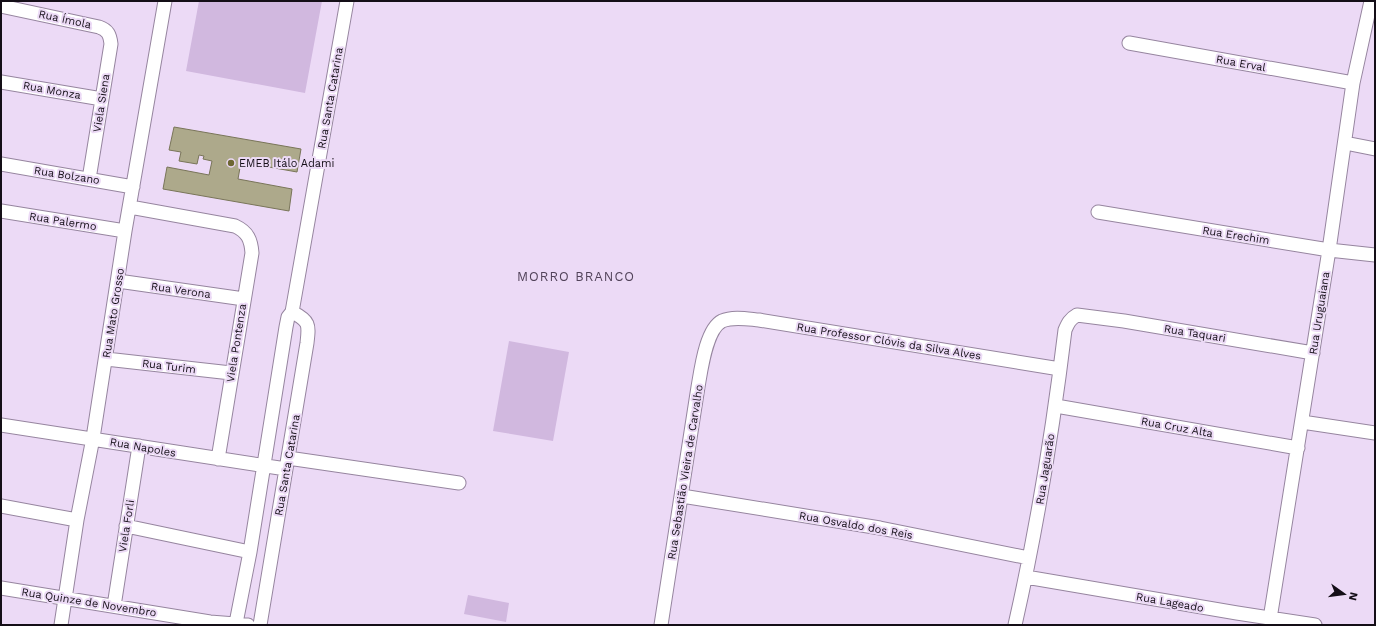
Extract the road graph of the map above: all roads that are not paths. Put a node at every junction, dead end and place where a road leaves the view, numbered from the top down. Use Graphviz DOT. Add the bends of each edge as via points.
graph roads {
  1 [pos="165,1"];
  2 [pos="347,1"];
  3 [pos="1372,4"];
  4 [pos="1,6"];
  5 [pos="105,29"];
  6 [pos="1129,43"];
  7 [pos="1,82"];
  8 [pos="1354,84"];
  9 [pos="102,99"];
  10 [pos="1345,143"];
  11 [pos="1375,149"];
  12 [pos="1,164"];
  13 [pos="89,179"];
  14 [pos="133,186"];
  15 [pos="130,207"];
  16 [pos="1,210"];
  17 [pos="1098,212"];
  18 [pos="125,231"];
  19 [pos="1329,250"];
  20 [pos="1375,255"];
  21 [pos="118,281"];
  22 [pos="244,299"];
  23 [pos="292,312"];
  24 [pos="1077,315"];
  25 [pos="719,323"];
  26 [pos="1312,353"];
  27 [pos="106,358"];
  28 [pos="1060,369"];
  29 [pos="231,373"];
  30 [pos="1056,406"];
  31 [pos="1302,422"];
  32 [pos="1,425"];
  33 [pos="1375,433"];
  34 [pos="93,438"];
  35 [pos="139,446"];
  36 [pos="1298,448"];
  37 [pos="218,460"];
  38 [pos="287,464"];
  39 [pos="263,466"];
  40 [pos="459,483"];
  41 [pos="682,496"];
  42 [pos="1,506"];
  43 [pos="77,520"];
  44 [pos="126,526"];
  45 [pos="250,552"];
  46 [pos="1029,558"];
  47 [pos="1026,577"];
  48 [pos="1,588"];
  49 [pos="65,599"];
  50 [pos="114,606"];
  51 [pos="1270,622"];
  52 [pos="210,623"];
  53 [pos="242,624"];
  54 [pos="61,625"];
  55 [pos="260,625"];
  56 [pos="661,625"];
  57 [pos="1015,625"];
  58 [pos="1315,625"];
  1 -- 14 [label="street, Rua Mato Grosso"];
  2 -- 23 [label="street, Rua Santa Catarina"];
  3 -- 8 [label="street, Rua Uruguaiana"];
  4 -- 5 [label="street, Rua Ímola"];
  5 -- 9 [label="street, Viela Siena" via="111,44"];
  6 -- 8 [label="street, Rua Erval"];
  7 -- 9 [label="street, Rua Monza"];
  8 -- 10 [label="street, Rua Uruguaiana"];
  9 -- 13 [label="street, Viela Siena"];
  10 -- 11 [label="street"];
  10 -- 19 [label="street, Rua Uruguaiana"];
  12 -- 13 [label="street, Rua Bolzano"];
  13 -- 14 [label="street, Rua Bolzano"];
  14 -- 15 [label="street, Rua Mato Grosso"];
  15 -- 18 [label="street, Rua Mato Grosso"];
  15 -- 22 [label="street, Viela Pontenza" via="242,229 250,239 252,253"];
  16 -- 18 [label="street, Rua Palermo"];
  17 -- 19 [label="street, Rua Erechim"];
  18 -- 21 [label="street, Rua Mato Grosso"];
  19 -- 20 [label="street, Rua Erechim"];
  19 -- 26 [label="street, Rua Uruguaiana"];
  21 -- 22 [label="street, Rua Verona"];
  21 -- 27 [label="street, Rua Mato Grosso"];
  22 -- 29 [label="street, Viela Pontenza"];
  23 -- 38 [label="street, Rua Santa Catarina" via="307,322 308,330"];
  23 -- 39 [label="street, Rua Santa Catarina" via="286,327"];
  24 -- 26 [label="street, Rua Taquari"];
  24 -- 28 [label="street, Rua Jaguarão" via="1069,321 1065,330"];
  25 -- 28 [label="street, Rua Professor Clóvis da Silva Alves" via="730,318 759,320"];
  25 -- 41 [label="street, Rua Sebastião Vieira de Carvalho" via="706,349 699,379"];
  26 -- 31 [label="street, Rua Uruguaiana"];
  27 -- 29 [label="street, Rua Turim"];
  27 -- 34 [label="street, Rua Mato Grosso"];
  28 -- 30 [label="street, Rua Jaguarão"];
  29 -- 37 [label="street, Viela Pontenza"];
  30 -- 36 [label="street, Rua Cruz Alta"];
  30 -- 46 [label="street, Rua Jaguarão"];
  31 -- 33 [label="street"];
  31 -- 36 [label="street, Rua Uruguaiana"];
  32 -- 34 [label="street, Rua Napoles"];
  34 -- 35 [label="street, Rua Napoles"];
  34 -- 43 [label="street, Rua Mato Grosso"];
  35 -- 37 [label="street, Rua Napoles"];
  35 -- 44 [label="street, Viela Forli"];
  36 -- 51 [label="street, Rua Uruguaiana"];
  37 -- 39 [label="street, Rua Napoles"];
  38 -- 39 [label="street, Rua Napoles"];
  38 -- 40 [label="street, Rua Napoles"];
  38 -- 55 [label="street, Rua Santa Catarina"];
  39 -- 45 [label="street, Rua Santa Catarina"];
  41 -- 46 [label="street, Rua Osvaldo dos Reis" via="880,528"];
  41 -- 56 [label="street, Rua Sebastião Vieira de Carvalho"];
  42 -- 43 [label="street"];
  43 -- 49 [label="street, Rua Mato Grosso"];
  44 -- 45 [label="street"];
  44 -- 50 [label="street, Viela Forli"];
  45 -- 53 [label="street, Rua Santa Catarina"];
  46 -- 47 [label="street, Rua Jaguarão"];
  47 -- 51 [label="street, Rua Lageado"];
  47 -- 57 [label="street, Rua Jaguarão"];
  48 -- 49 [label="street, Rua Quinze de Novembro"];
  49 -- 50 [label="street, Rua Quinze de Novembro"];
  49 -- 54 [label="street, Rua Mato Grosso"];
  50 -- 52 [label="street, Rua Quinze de Novembro"];
  51 -- 58 [label="street, Rua Lageado"];
  52 -- 53 [label="street, Rua Quinze de Novembro"];
}
